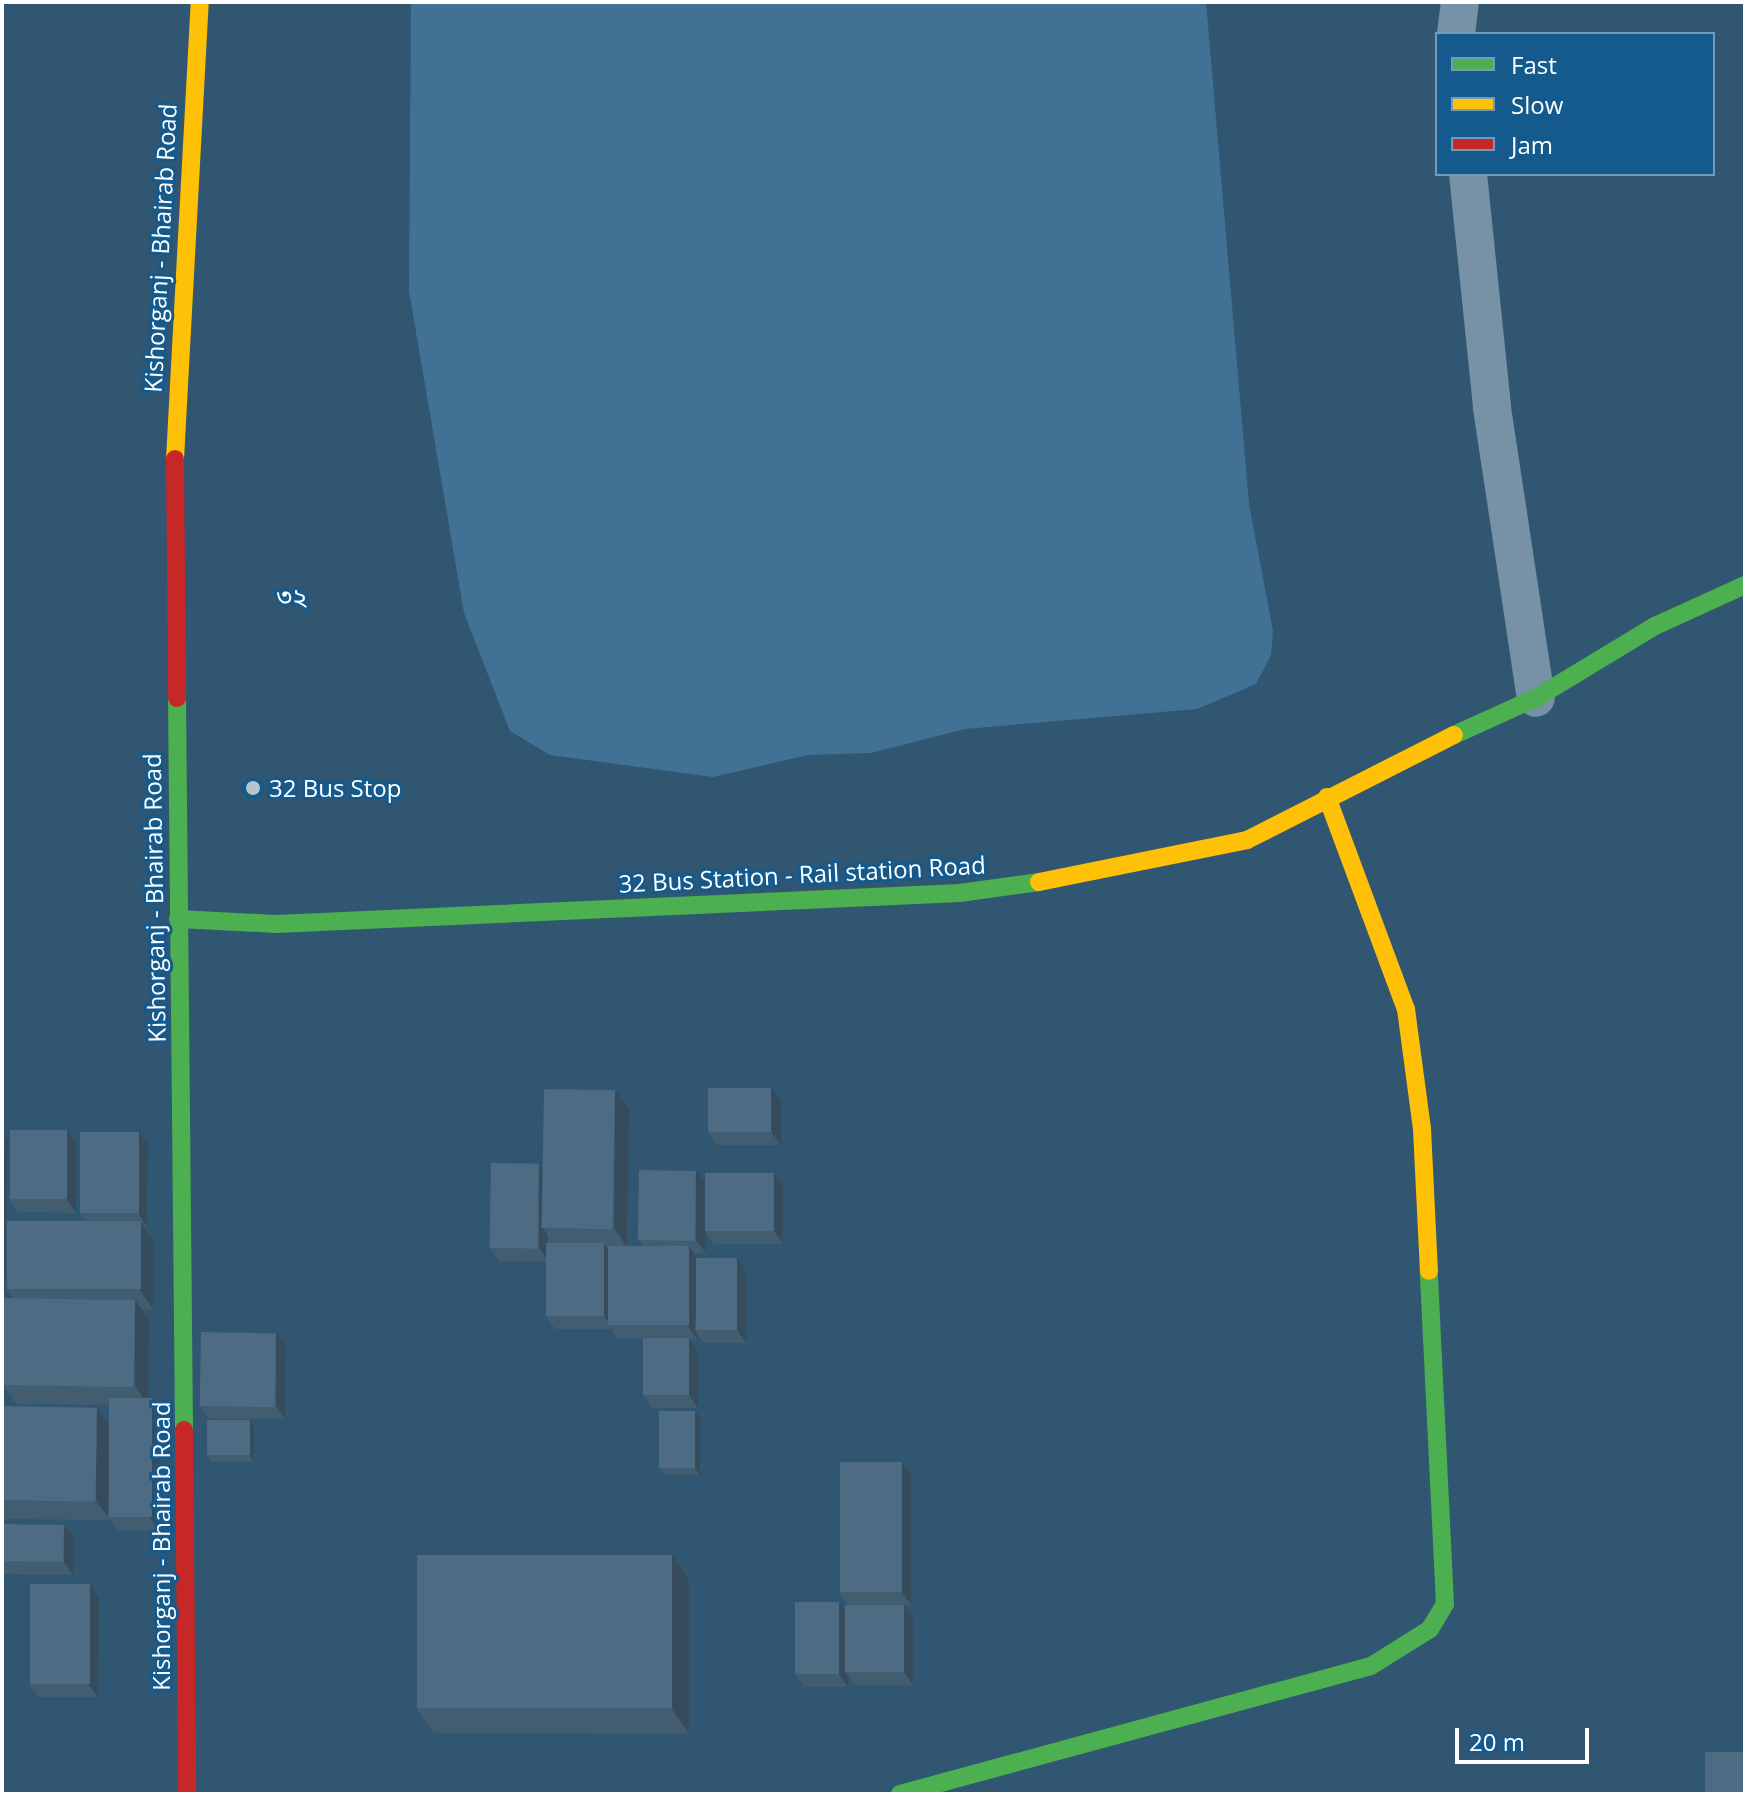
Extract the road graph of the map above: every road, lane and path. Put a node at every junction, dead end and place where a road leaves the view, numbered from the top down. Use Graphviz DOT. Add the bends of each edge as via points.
graph roads {
  1 [pos="200,2"];
  2 [pos="1460,2"];
  3 [pos="1456,32"];
  4 [pos="1468,176"];
  5 [pos="1745,585"];
  6 [pos="1536,698"];
  7 [pos="1327,797"];
  8 [pos="178,919"];
  9 [pos="187,1794"];
  10 [pos="900,1794"];
  1 -- 8 [label="street, Kishorganj - Bhairab Road" via="175,412"];
  2 -- 3 [label="street"];
  4 -- 6 [label="street" via="1492,408"];
  5 -- 6 [label="street, 32 Bus Station - Rail station Road" via="1655,626"];
  6 -- 7 [label="street, 32 Bus Station - Rail station Road"];
  7 -- 8 [label="street, 32 Bus Station - Rail station Road" via="1247,840 1100,873 960,893 276,924"];
  7 -- 10 [label="street" via="1408,1024 1422,1129 1445,1604 1430,1629 1371,1666"];
  8 -- 9 [label="street, Kishorganj - Bhairab Road"];
}
